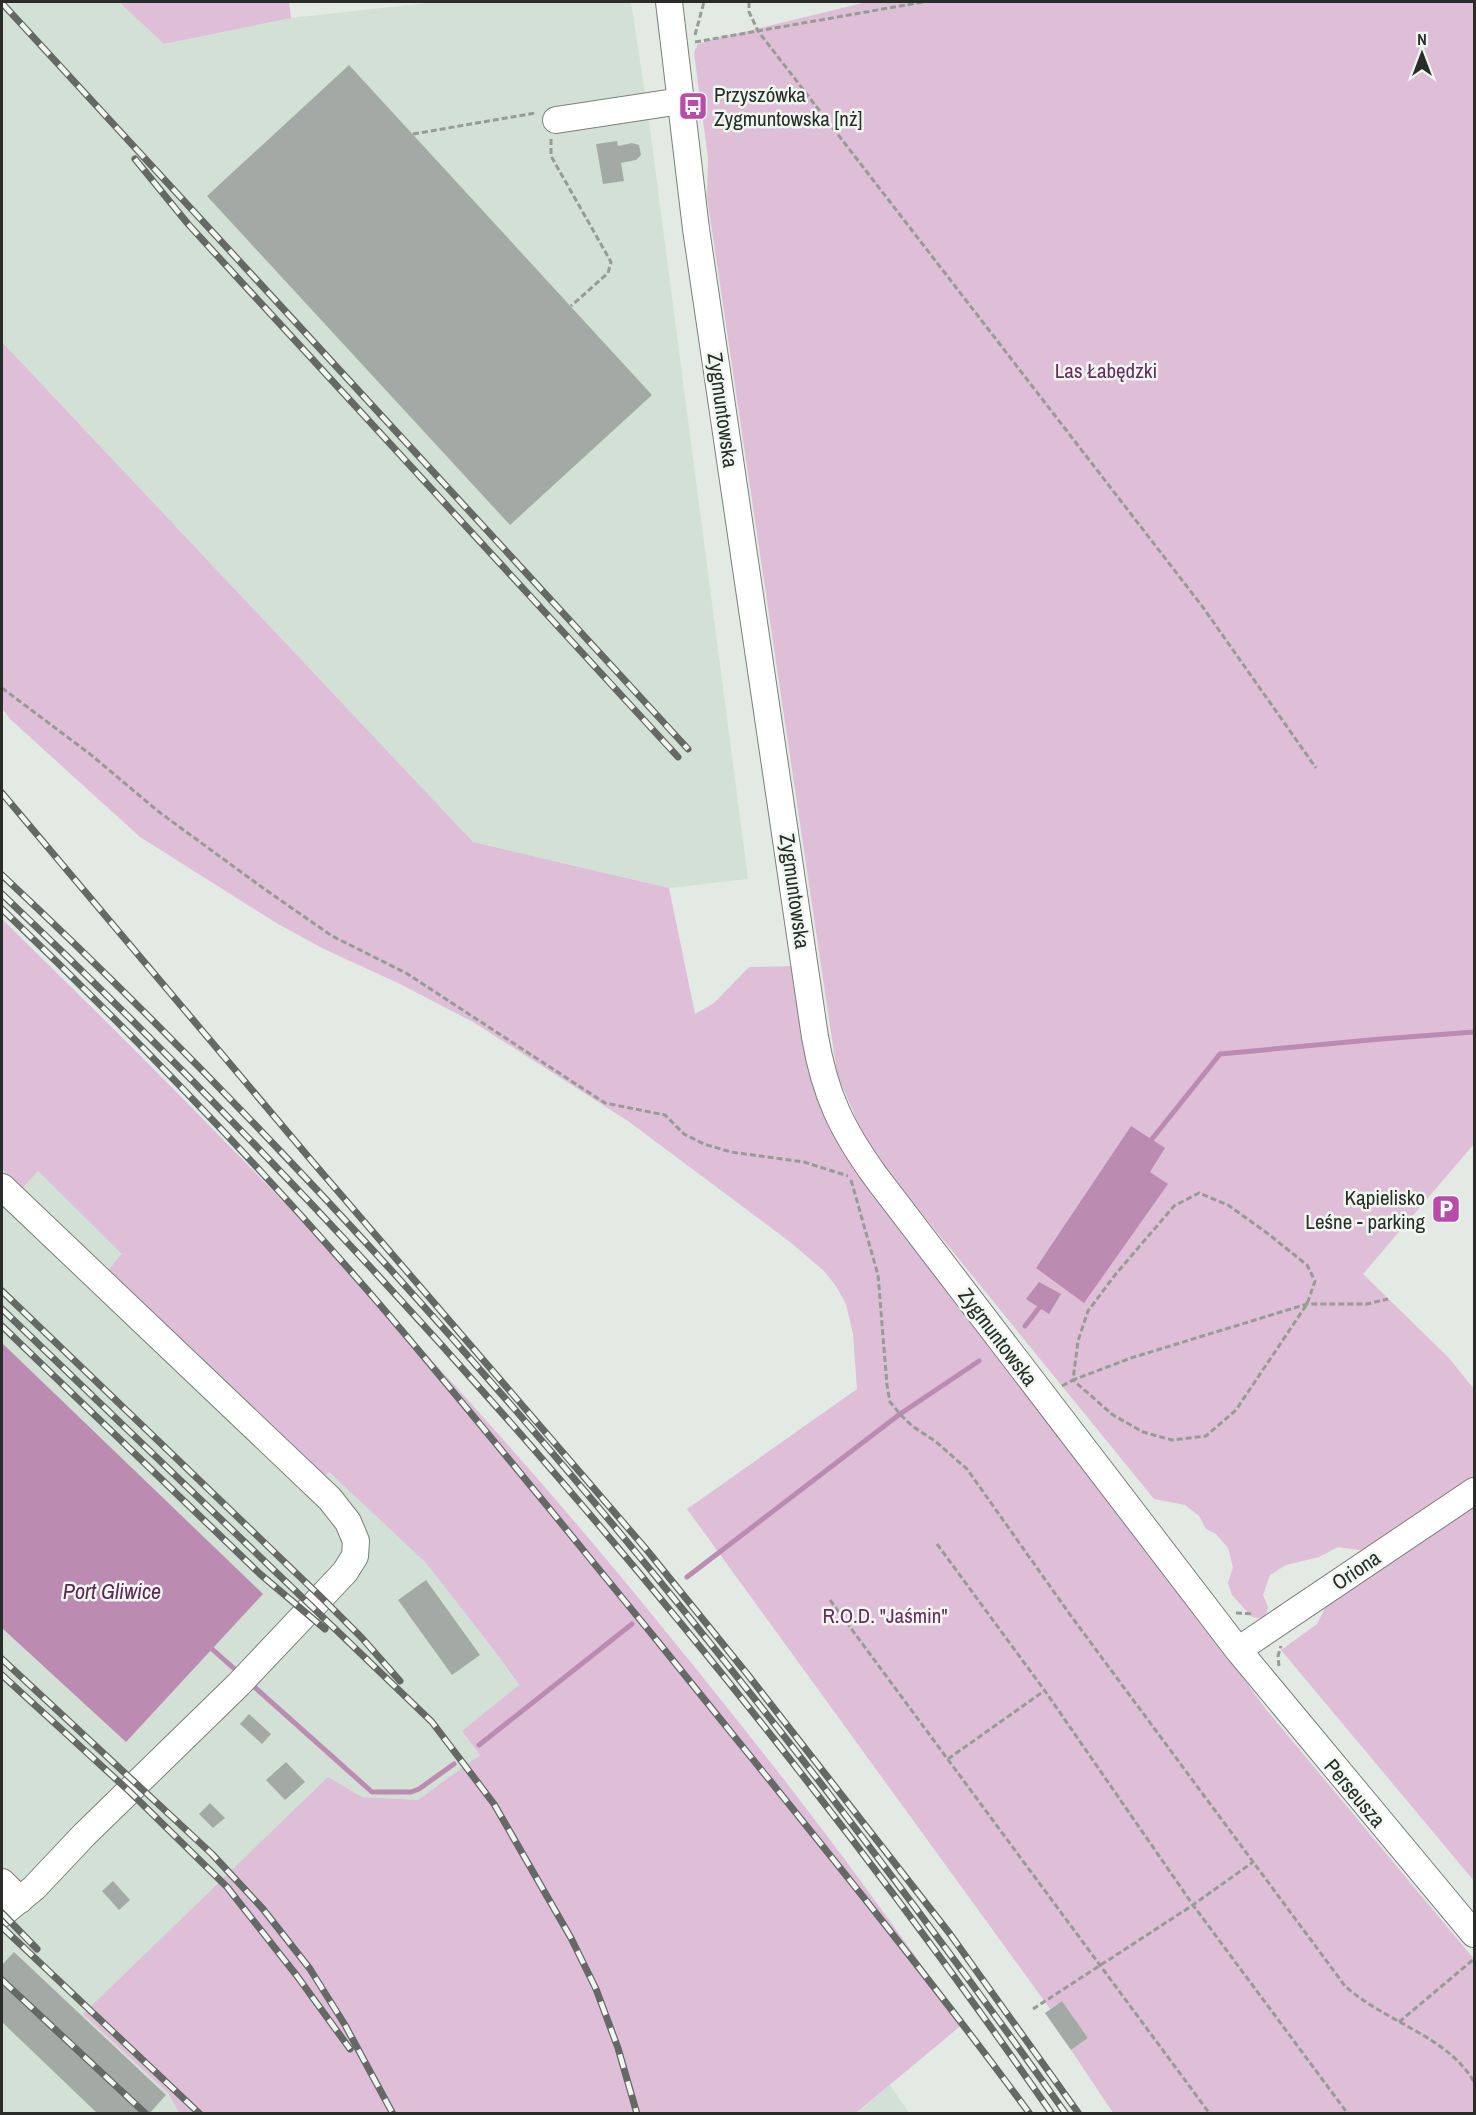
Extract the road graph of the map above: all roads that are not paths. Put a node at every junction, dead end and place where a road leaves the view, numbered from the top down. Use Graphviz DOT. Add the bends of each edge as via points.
graph roads {
  1 [pos="669,2"];
  2 [pos="681,101"];
  3 [pos="550,116"];
  4 [pos="2,1187"];
  5 [pos="1474,1491"];
  6 [pos="1238,1650"];
  7 [pos="2,1882"];
  8 [pos="11,1907"];
  9 [pos="1474,1934"];
  1 -- 2 [label="street, Zygmuntowska"];
  2 -- 3 [label="street"];
  2 -- 6 [label="street, Zygmuntowska" via="698,240 815,1037 826,1089 854,1146 876,1177"];
  4 -- 8 [label="street" via="330,1499 348,1522 356,1541 356,1556 345,1572 244,1678"];
  5 -- 6 [label="street, Oriona"];
  6 -- 9 [label="street, Perseusza"];
  7 -- 8 [label="street"];
}
